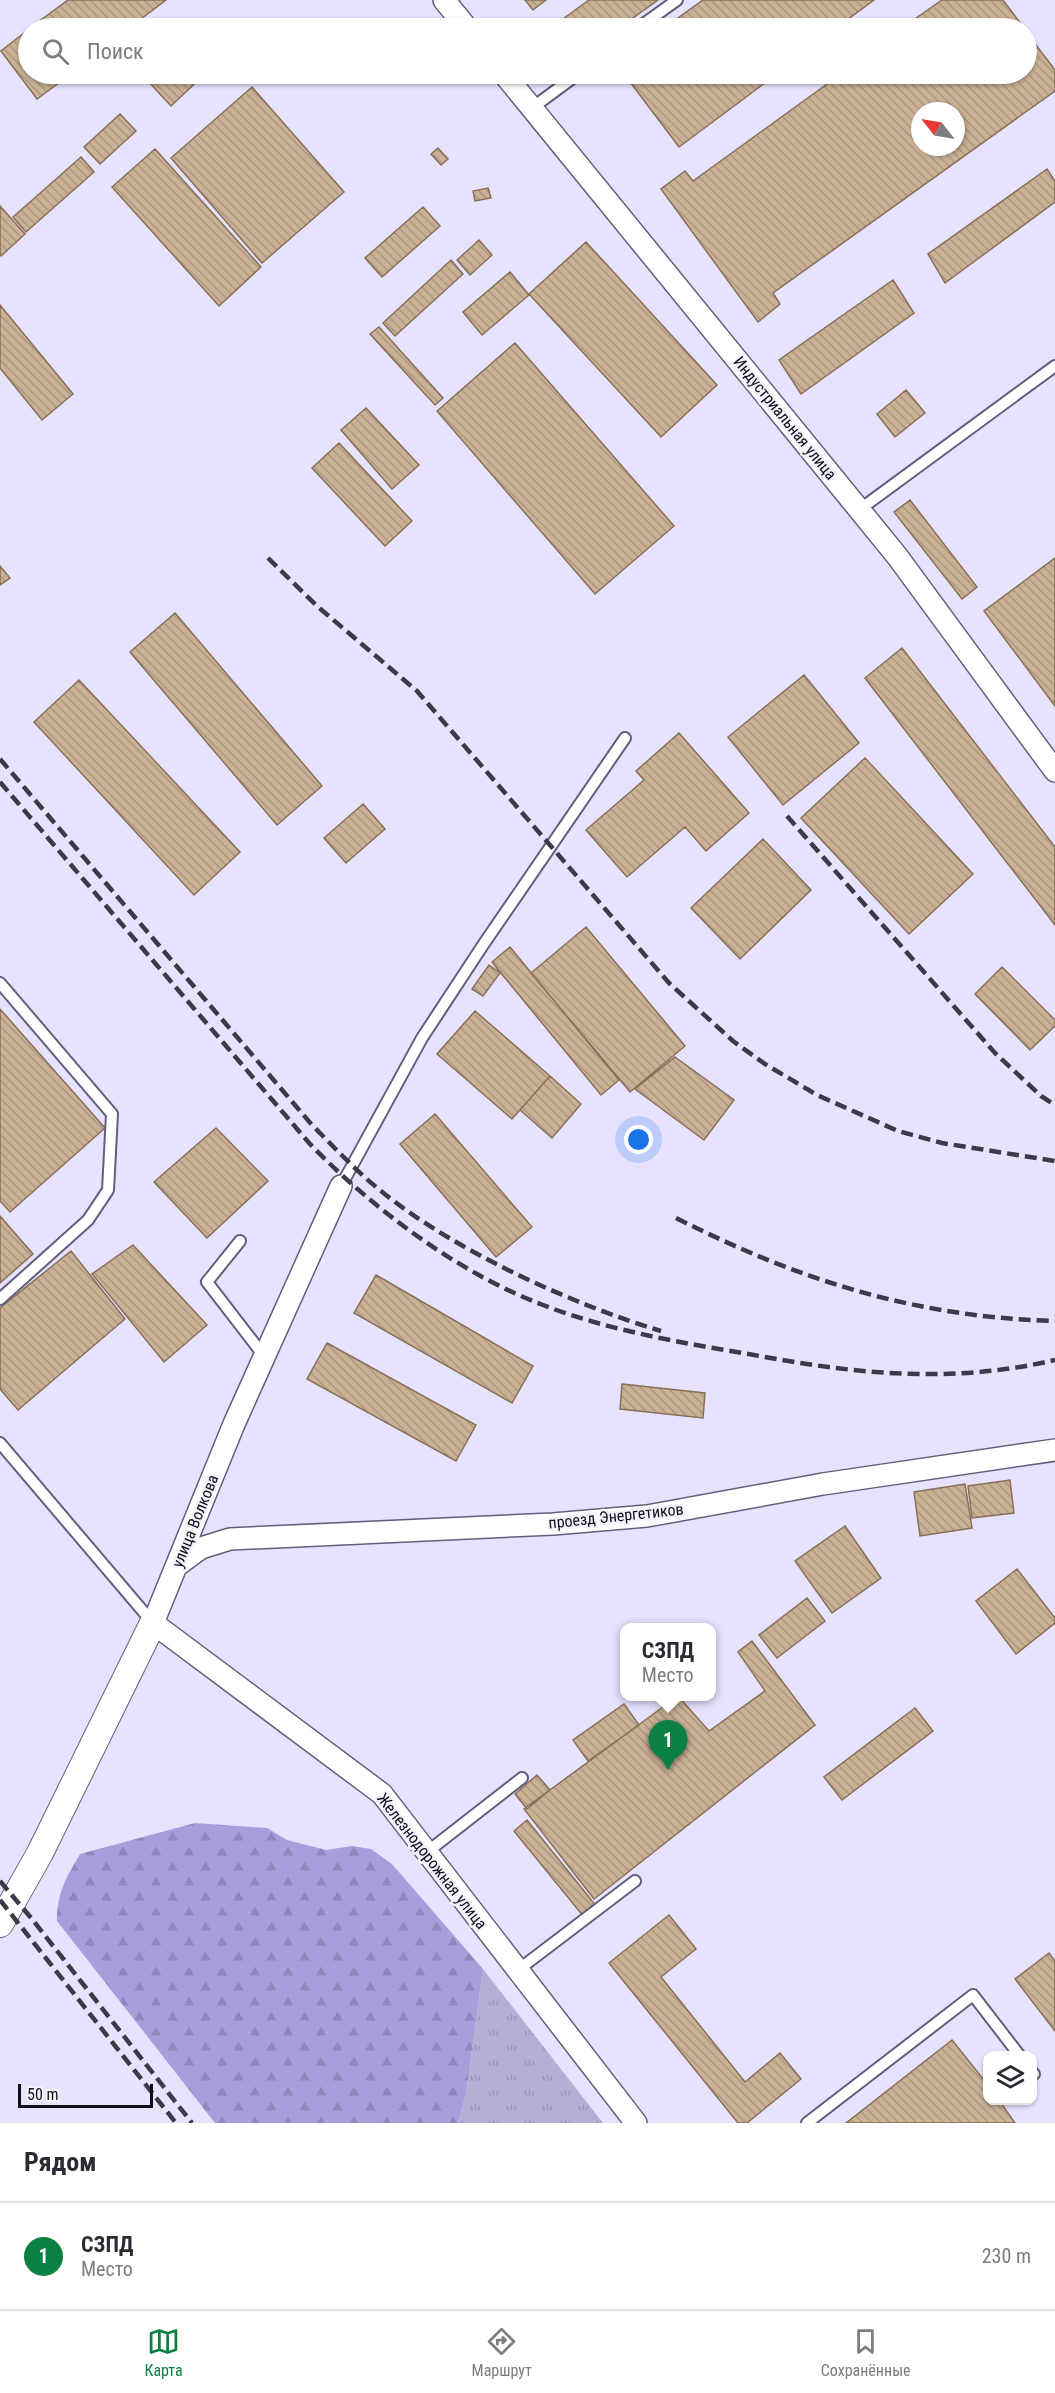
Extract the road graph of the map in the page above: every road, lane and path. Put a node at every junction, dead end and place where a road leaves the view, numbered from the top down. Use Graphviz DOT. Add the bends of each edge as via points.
graph roads {
  1 [pos="444,0"];
  2 [pos="677,0"];
  3 [pos="459,18"];
  4 [pos="652,18"];
  5 [pos="512,84"];
  6 [pos="564,84"];
  7 [pos="532,108"];
  8 [pos="1055,366"];
  9 [pos="860,510"];
  10 [pos="625,738"];
  11 [pos="1055,771"];
  12 [pos="0,983"];
  13 [pos="341,1186"];
  14 [pos="240,1241"];
  15 [pos="0,1299"];
  16 [pos="264,1356"];
  17 [pos="0,1443"];
  18 [pos="1055,1450"];
  19 [pos="178,1564"];
  20 [pos="153,1623"];
  21 [pos="522,1778"];
  22 [pos="427,1852"];
  23 [pos="635,1881"];
  24 [pos="0,1924"];
  25 [pos="518,1970"];
  26 [pos="1017,2051"];
  27 [pos="636,2123"];
  28 [pos="807,2123"];
  1 -- 3 [label="street"];
  2 -- 4 [label="lane"];
  5 -- 7 [label="street, Индустриальная улица"];
  6 -- 7 [label="lane"];
  7 -- 9 [label="street, Индустриальная улица"];
  8 -- 9 [label="lane"];
  9 -- 11 [label="street, Индустриальная улица"];
  10 -- 13 [label="lane" via="422,1038"];
  12 -- 15 [label="lane" via="112,1114 108,1190 88,1220"];
  13 -- 16 [label="street, улица Волкова"];
  14 -- 16 [label="lane" via="207,1282"];
  16 -- 19 [label="street, улица Волкова"];
  17 -- 20 [label="lane"];
  18 -- 19 [label="street, проезд Энергетиков" via="823,1484 647,1516 231,1539 201,1548"];
  19 -- 20 [label="street, улица Волкова"];
  20 -- 22 [label="street, Железнодорожная улица" via="382,1794"];
  20 -- 24 [label="street, улица Волкова" via="40,1853"];
  21 -- 22 [label="lane"];
  22 -- 25 [label="street, Железнодорожная улица"];
  23 -- 25 [label="lane"];
  25 -- 27 [label="street, Железнодорожная улица"];
  26 -- 28 [label="lane" via="973,1995"];
}
